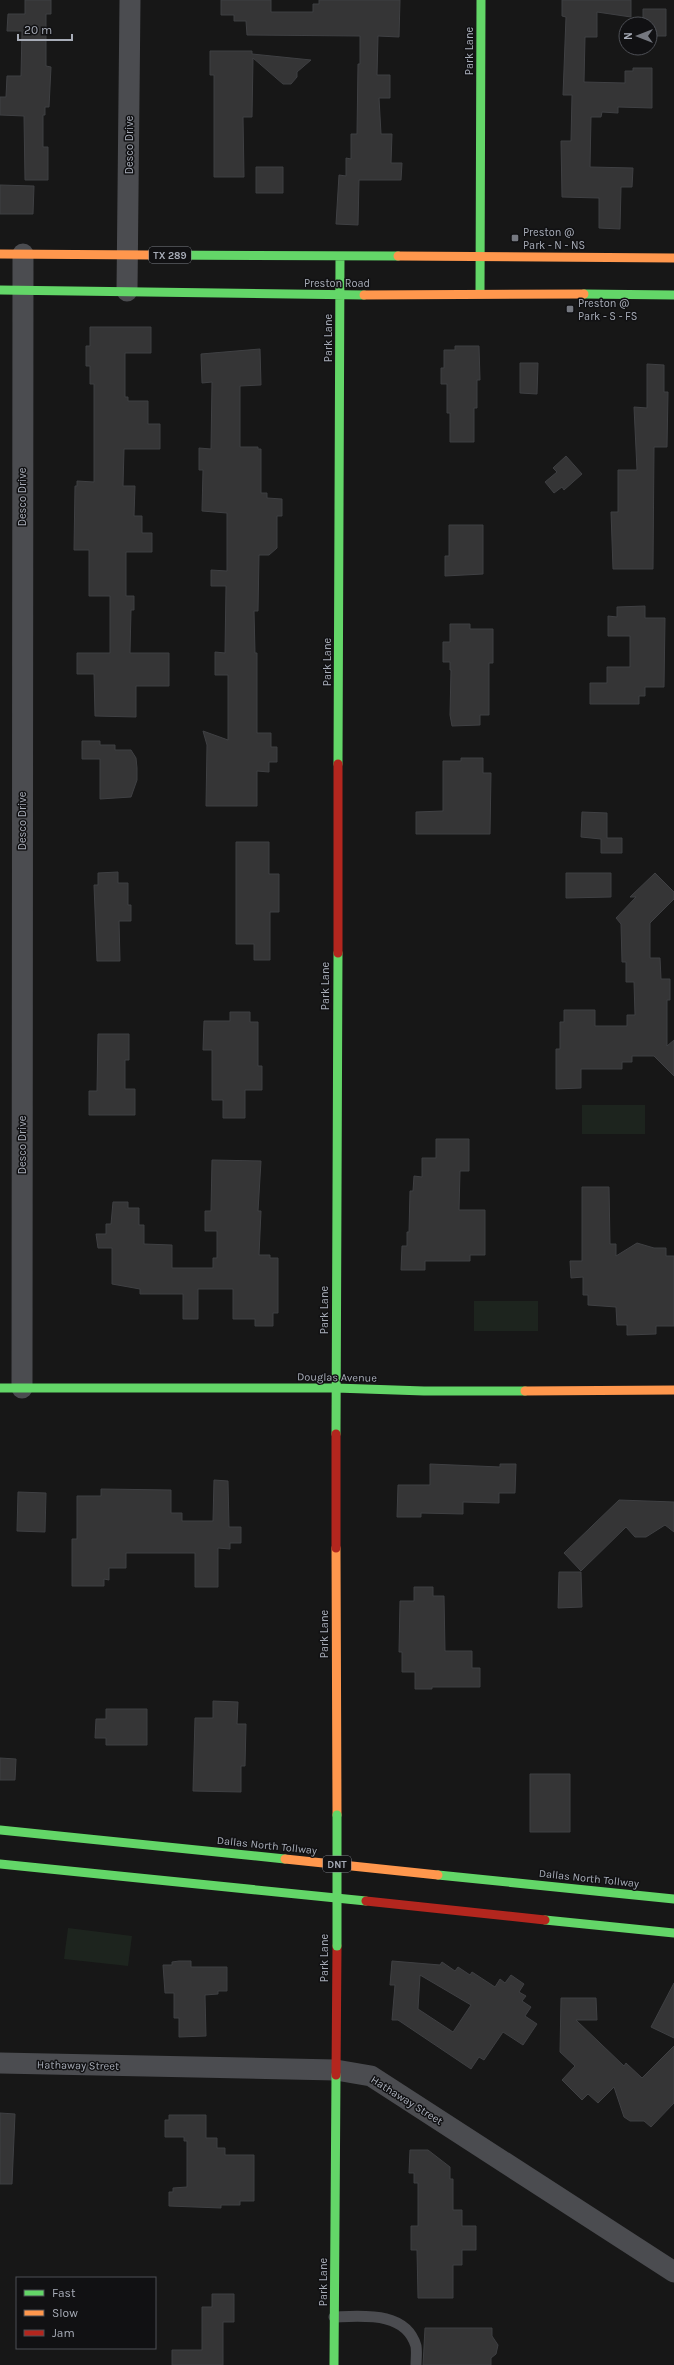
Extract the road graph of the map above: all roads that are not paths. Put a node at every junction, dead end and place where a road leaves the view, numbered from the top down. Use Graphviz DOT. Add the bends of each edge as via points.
graph roads {
  1 [pos="130,0"];
  2 [pos="481,0"];
  3 [pos="0,254"];
  4 [pos="23,254"];
  5 [pos="128,254"];
  6 [pos="340,256"];
  7 [pos="480,256"];
  8 [pos="674,258"];
  9 [pos="0,290"];
  10 [pos="23,290"];
  11 [pos="127,291"];
  12 [pos="480,294"];
  13 [pos="674,295"];
  14 [pos="340,296"];
  15 [pos="0,1388"];
  16 [pos="22,1388"];
  17 [pos="336,1388"];
  18 [pos="674,1390"];
  19 [pos="0,1830"];
  20 [pos="0,1864"];
  21 [pos="674,1899"];
  22 [pos="674,1933"];
  23 [pos="0,2063"];
  24 [pos="336,2070"];
  25 [pos="674,2272"];
  26 [pos="334,2317"];
  27 [pos="334,2365"];
  28 [pos="416,2365"];
  1 -- 5 [label="street, Desco Drive"];
  2 -- 7 [label="main road, Park Lane"];
  3 -- 4 [label="main road, TX 289"];
  4 -- 5 [label="main road, TX 289"];
  4 -- 10 [label="street, Desco Drive"];
  5 -- 6 [label="main road, TX 289"];
  5 -- 11 [label="street, Desco Drive"];
  6 -- 7 [label="main road, TX 289"];
  6 -- 14 [label="main road, Park Lane"];
  7 -- 8 [label="main road, TX 289"];
  7 -- 12 [label="main road, Park Lane"];
  9 -- 10 [label="main road, Preston Road"];
  10 -- 11 [label="main road, Preston Road"];
  10 -- 16 [label="street, Desco Drive"];
  11 -- 14 [label="main road, Preston Road"];
  12 -- 13 [label="main road, Preston Road"];
  12 -- 14 [label="main road, Preston Road"];
  14 -- 17 [label="main road, Park Lane"];
  15 -- 16 [label="main road, Douglas Avenue"];
  16 -- 17 [label="main road, Douglas Avenue"];
  17 -- 18 [label="main road, Douglas Avenue" via="424,1391"];
  17 -- 24 [label="main road, Park Lane, bridge"];
  19 -- 21 [label="main road, Dallas North Tollway / DNT"];
  20 -- 22 [label="main road"];
  23 -- 24 [label="street, Hathaway Street"];
  24 -- 25 [label="street, Hathaway Street" via="371,2076"];
  24 -- 26 [label="main road, Park Lane"];
  26 -- 27 [label="main road, Park Lane"];
  26 -- 28 [label="lane" via="387,2318 406,2328 416,2346"];
}
